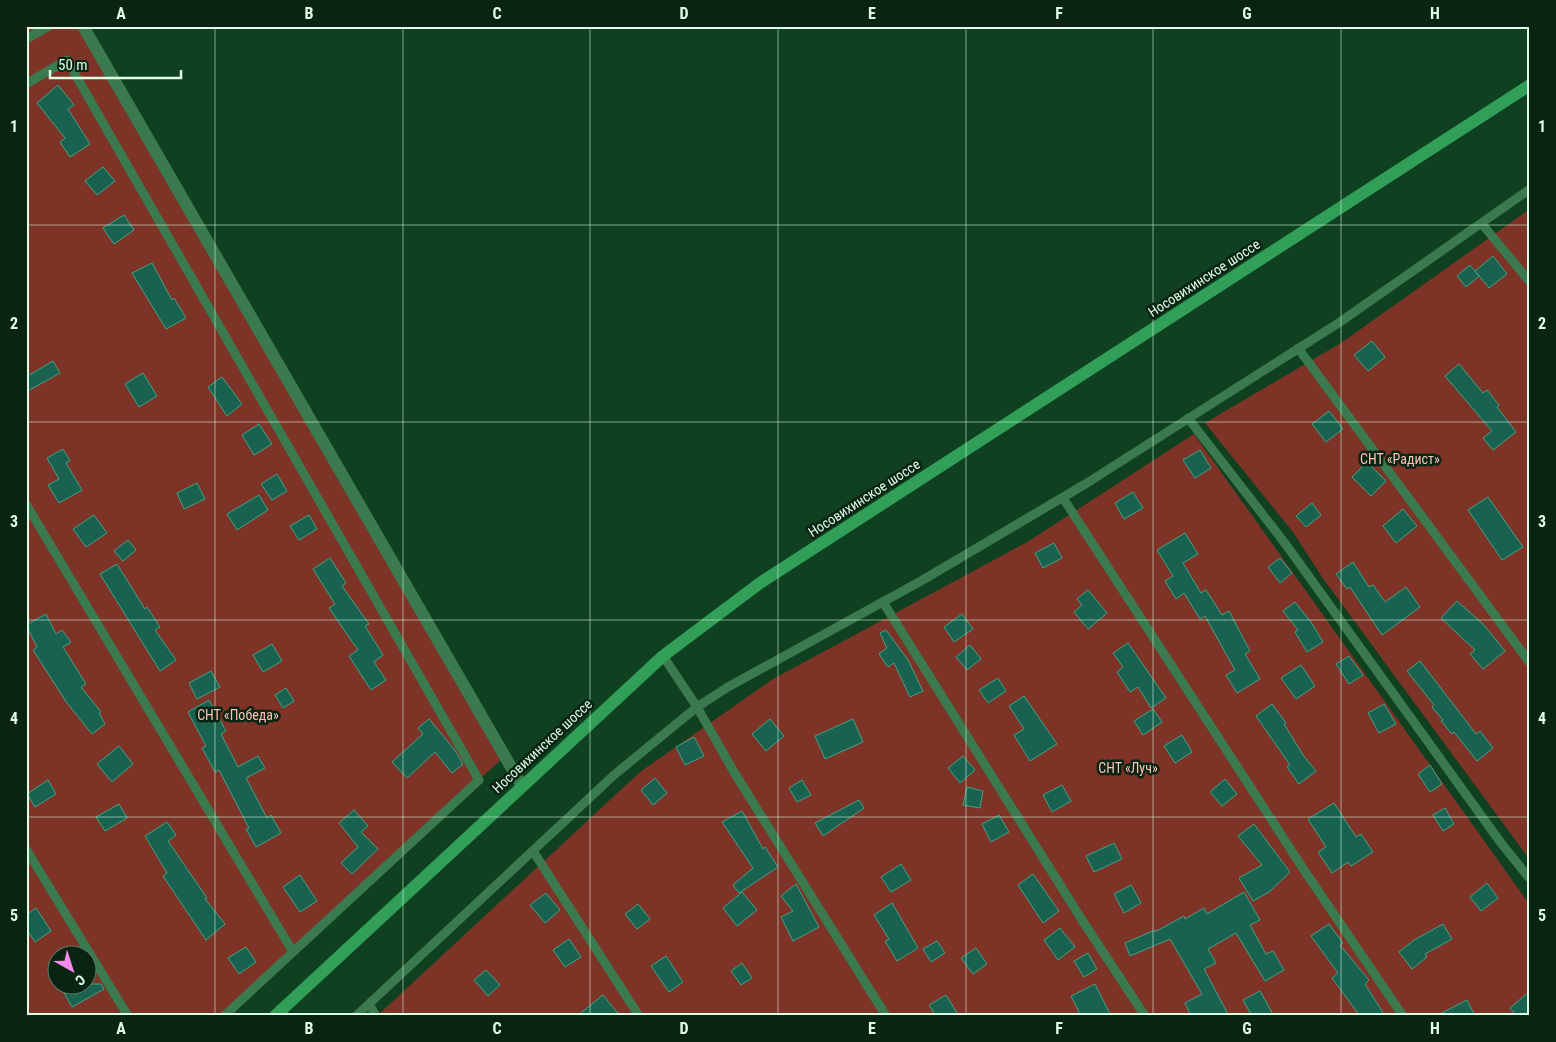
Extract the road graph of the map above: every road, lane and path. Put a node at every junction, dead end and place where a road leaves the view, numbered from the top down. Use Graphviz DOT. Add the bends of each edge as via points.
graph roads {
  1 [pos="49,26"];
  2 [pos="83,26"];
  3 [pos="26,40"];
  4 [pos="26,84"];
  5 [pos="1530,85"];
  6 [pos="1530,189"];
  7 [pos="1482,224"];
  8 [pos="1530,282"];
  9 [pos="1298,348"];
  10 [pos="1188,418"];
  11 [pos="1062,498"];
  12 [pos="26,504"];
  13 [pos="883,602"];
  14 [pos="663,656"];
  15 [pos="1530,662"];
  16 [pos="697,707"];
  17 [pos="522,786"];
  18 [pos="26,849"];
  19 [pos="533,850"];
  20 [pos="1530,879"];
  21 [pos="293,952"];
  22 [pos="368,1004"];
  23 [pos="128,1016"];
  24 [pos="224,1016"];
  25 [pos="275,1016"];
  26 [pos="356,1016"];
  27 [pos="376,1016"];
  28 [pos="639,1016"];
  29 [pos="886,1016"];
  30 [pos="1145,1016"];
  31 [pos="1403,1016"];
  1 -- 3 [label="lane"];
  2 -- 17 [label="street"];
  4 -- 21 [label="lane" via="67,60 479,780"];
  5 -- 14 [label="main road, Носовихинское шоссе" via="760,583"];
  6 -- 7 [label="lane"];
  7 -- 8 [label="lane"];
  7 -- 9 [label="lane"];
  9 -- 10 [label="lane"];
  9 -- 15 [label="lane"];
  10 -- 11 [label="lane"];
  10 -- 20 [label="lane" via="1284,542"];
  11 -- 13 [label="lane"];
  11 -- 31 [label="lane"];
  12 -- 21 [label="lane"];
  13 -- 16 [label="lane"];
  13 -- 30 [label="lane"];
  14 -- 16 [label="lane"];
  14 -- 17 [label="main road, Носовихинское шоссе"];
  16 -- 19 [label="lane" via="614,775"];
  16 -- 29 [label="lane"];
  17 -- 25 [label="main road, Носовихинское шоссе"];
  18 -- 23 [label="lane"];
  19 -- 22 [label="lane"];
  19 -- 28 [label="lane"];
  21 -- 24 [label="lane"];
  22 -- 26 [label="lane"];
  22 -- 27 [label="lane"];
}
